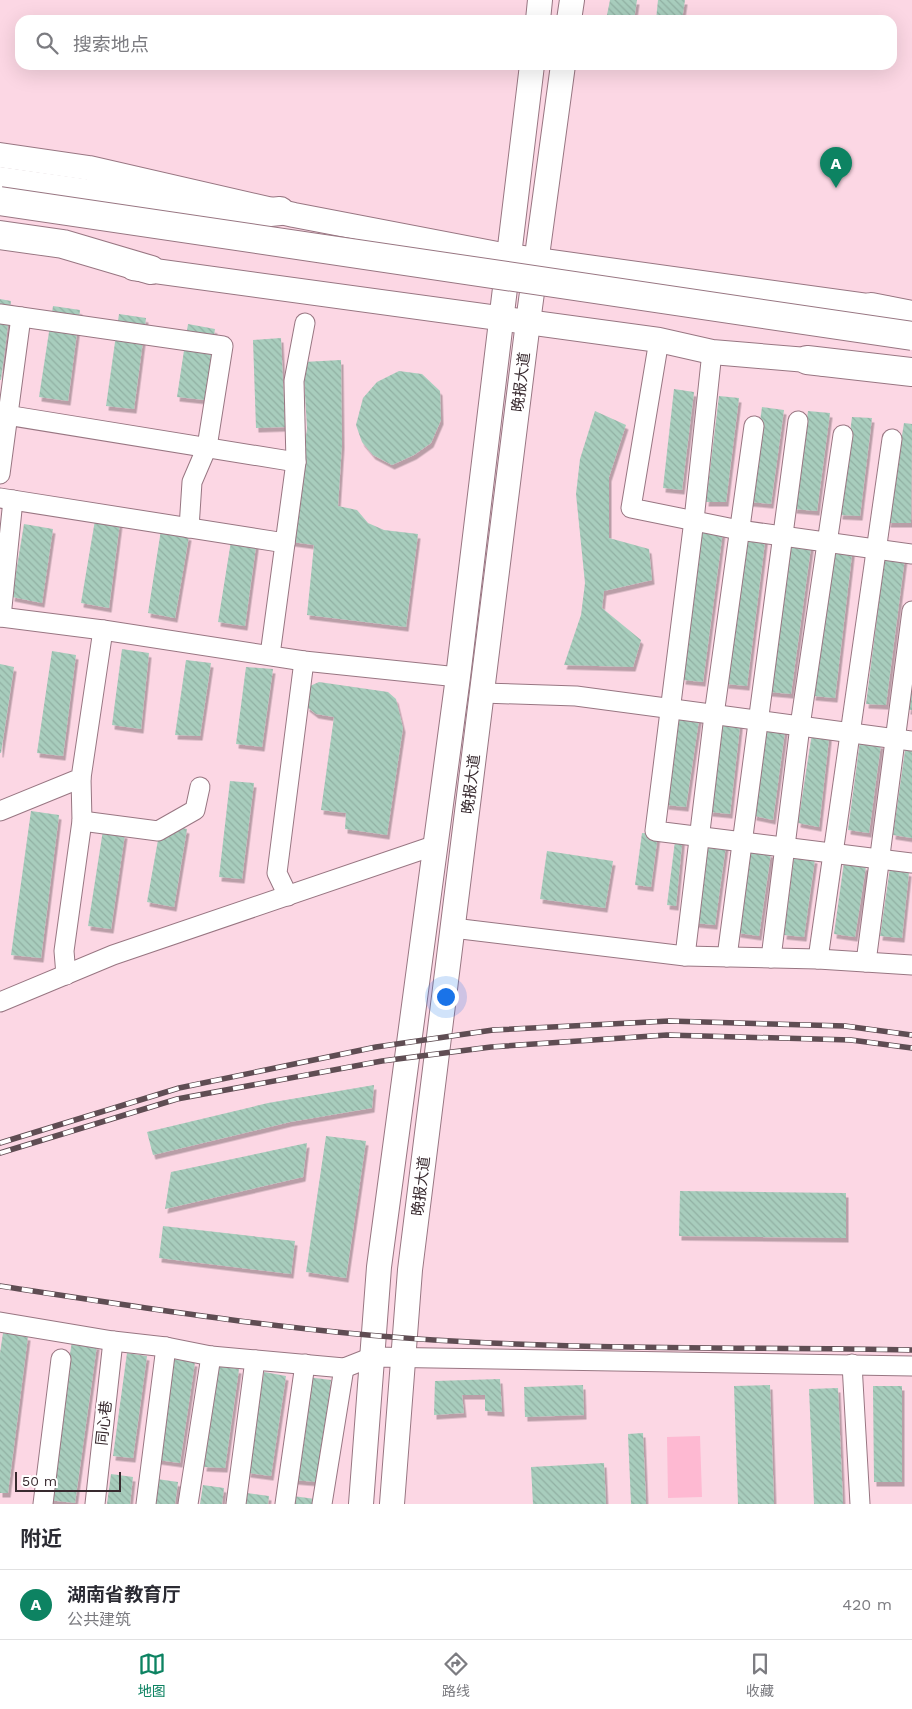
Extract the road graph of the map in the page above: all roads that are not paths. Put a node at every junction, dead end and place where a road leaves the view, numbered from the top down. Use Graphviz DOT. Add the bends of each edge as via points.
graph roads {
  1 [pos="540,0"];
  2 [pos="572,0"];
  3 [pos="538,15"];
  4 [pos="570,15"];
  5 [pos="531,70"];
  6 [pos="562,70"];
  7 [pos="0,155"];
  8 [pos="0,181"];
  9 [pos="0,201"];
  10 [pos="280,211"];
  11 [pos="0,219"];
  12 [pos="0,234"];
  13 [pos="0,249"];
  14 [pos="508,256"];
  15 [pos="538,261"];
  16 [pos="151,270"];
  17 [pos="871,308"];
  18 [pos="912,313"];
  19 [pos="0,314"];
  20 [pos="21,317"];
  21 [pos="501,318"];
  22 [pos="528,322"];
  23 [pos="305,323"];
  24 [pos="912,336"];
  25 [pos="659,340"];
  26 [pos="712,352"];
  27 [pos="912,354"];
  28 [pos="807,360"];
  29 [pos="912,372"];
  30 [pos="912,383"];
  31 [pos="4,415"];
  32 [pos="798,421"];
  33 [pos="754,426"];
  34 [pos="844,435"];
  35 [pos="892,439"];
  36 [pos="207,448"];
  37 [pos="296,462"];
  38 [pos="0,474"];
  39 [pos="6,499"];
  40 [pos="694,520"];
  41 [pos="189,528"];
  42 [pos="739,530"];
  43 [pos="783,536"];
  44 [pos="827,542"];
  45 [pos="285,543"];
  46 [pos="876,549"];
  47 [pos="912,554"];
  48 [pos="912,612"];
  49 [pos="0,617"];
  50 [pos="103,630"];
  51 [pos="270,655"];
  52 [pos="304,661"];
  53 [pos="458,677"];
  54 [pos="483,693"];
  55 [pos="671,709"];
  56 [pos="714,715"];
  57 [pos="758,720"];
  58 [pos="800,726"];
  59 [pos="851,732"];
  60 [pos="904,740"];
  61 [pos="81,778"];
  62 [pos="200,787"];
  63 [pos="0,811"];
  64 [pos="82,822"];
  65 [pos="700,836"];
  66 [pos="744,842"];
  67 [pos="436,845"];
  68 [pos="784,846"];
  69 [pos="833,852"];
  70 [pos="879,858"];
  71 [pos="912,863"];
  72 [pos="288,896"];
  73 [pos="453,928"];
  74 [pos="685,956"];
  75 [pos="728,957"];
  76 [pos="771,958"];
  77 [pos="818,959"];
  78 [pos="866,962"];
  79 [pos="912,965"];
  80 [pos="66,975"];
  81 [pos="0,1002"];
  82 [pos="0,1322"];
  83 [pos="113,1341"];
  84 [pos="166,1347"];
  85 [pos="211,1356"];
  86 [pos="372,1357"];
  87 [pos="403,1358"];
  88 [pos="61,1359"];
  89 [pos="255,1360"];
  90 [pos="305,1364"];
  91 [pos="852,1364"];
  92 [pos="912,1366"];
  93 [pos="344,1368"];
  94 [pos="43,1504"];
  95 [pos="95,1504"];
  96 [pos="146,1504"];
  97 [pos="188,1504"];
  98 [pos="236,1504"];
  99 [pos="286,1504"];
  100 [pos="322,1504"];
  101 [pos="361,1504"];
  102 [pos="392,1504"];
  103 [pos="860,1504"];
  1 -- 3 [label="main road"];
  2 -- 4 [label="main road"];
  5 -- 14 [label="main road, 晚报大道"];
  6 -- 15 [label="main road, 晚报大道"];
  7 -- 10 [label="main road" via="89,168"];
  8 -- 10 [label="highway" via="241,215"];
  9 -- 24 [label="highway, bridge"];
  10 -- 14 [label="main road"];
  11 -- 27 [label="highway"];
  12 -- 16 [label="highway" via="63,244"];
  13 -- 16 [label="main road"];
  14 -- 15 [label="main road"];
  14 -- 21 [label="main road, 晚报大道"];
  15 -- 17 [label="main road"];
  15 -- 22 [label="main road, 晚报大道"];
  16 -- 21 [label="main road"];
  17 -- 18 [label="highway"];
  19 -- 20 [label="street"];
  20 -- 31 [label="street"];
  20 -- 36 [label="street" via="223,346"];
  21 -- 22 [label="main road"];
  21 -- 53 [label="main road, 晚报大道"];
  22 -- 25 [label="main road"];
  22 -- 54 [label="main road, 晚报大道"];
  23 -- 37 [label="street" via="294,381"];
  25 -- 26 [label="main road"];
  25 -- 40 [label="street" via="631,508"];
  26 -- 28 [label="main road"];
  26 -- 40 [label="street"];
  28 -- 29 [label="highway"];
  28 -- 30 [label="main road"];
  31 -- 36 [label="street"];
  31 -- 38 [label="street"];
  32 -- 43 [label="street"];
  33 -- 42 [label="street"];
  34 -- 44 [label="street"];
  35 -- 46 [label="street"];
  36 -- 37 [label="street"];
  36 -- 41 [label="street" via="192,482"];
  37 -- 45 [label="street"];
  39 -- 41 [label="street"];
  39 -- 49 [label="street"];
  40 -- 42 [label="street"];
  40 -- 55 [label="street"];
  41 -- 45 [label="street"];
  42 -- 43 [label="street"];
  42 -- 56 [label="street"];
  43 -- 44 [label="street"];
  43 -- 57 [label="street"];
  44 -- 46 [label="street"];
  44 -- 58 [label="street"];
  45 -- 51 [label="street"];
  46 -- 47 [label="street"];
  46 -- 59 [label="street"];
  48 -- 60 [label="street"];
  49 -- 50 [label="street"];
  50 -- 51 [label="street"];
  50 -- 61 [label="street"];
  51 -- 52 [label="street"];
  52 -- 53 [label="street"];
  52 -- 72 [label="street" via="277,873"];
  53 -- 67 [label="main road, 晚报大道"];
  54 -- 55 [label="street" via="576,696"];
  54 -- 73 [label="main road, 晚报大道"];
  55 -- 56 [label="street"];
  55 -- 65 [label="street" via="655,831"];
  56 -- 57 [label="street"];
  56 -- 65 [label="street"];
  57 -- 58 [label="street"];
  57 -- 66 [label="street"];
  58 -- 59 [label="street"];
  58 -- 68 [label="street"];
  59 -- 60 [label="street"];
  59 -- 69 [label="street"];
  60 -- 70 [label="street"];
  61 -- 63 [label="street"];
  61 -- 64 [label="street"];
  62 -- 64 [label="street" via="196,810 158,831"];
  64 -- 80 [label="street" via="64,951"];
  65 -- 66 [label="street"];
  65 -- 74 [label="street"];
  66 -- 68 [label="street"];
  66 -- 75 [label="street"];
  67 -- 72 [label="street"];
  67 -- 86 [label="main road, 晚报大道" via="380,1267"];
  68 -- 69 [label="street"];
  68 -- 76 [label="street"];
  69 -- 70 [label="street"];
  69 -- 77 [label="street"];
  70 -- 71 [label="street"];
  70 -- 78 [label="street"];
  72 -- 80 [label="street" via="113,955"];
  73 -- 74 [label="street"];
  73 -- 87 [label="main road, 晚报大道" via="410,1270"];
  74 -- 75 [label="street"];
  75 -- 76 [label="street"];
  76 -- 77 [label="street"];
  77 -- 78 [label="street"];
  78 -- 79 [label="street"];
  80 -- 81 [label="street"];
  82 -- 83 [label="street"];
  83 -- 84 [label="street"];
  83 -- 95 [label="street, 同心巷"];
  84 -- 85 [label="street"];
  84 -- 96 [label="street"];
  85 -- 89 [label="street"];
  85 -- 97 [label="street"];
  86 -- 87 [label="street"];
  86 -- 93 [label="street"];
  86 -- 101 [label="main road, 晚报大道"];
  87 -- 91 [label="street"];
  87 -- 102 [label="main road, 晚报大道"];
  88 -- 94 [label="street"];
  89 -- 90 [label="street"];
  89 -- 98 [label="street"];
  90 -- 93 [label="street"];
  90 -- 99 [label="street"];
  91 -- 92 [label="street"];
  91 -- 103 [label="street"];
  93 -- 100 [label="street"];
}
